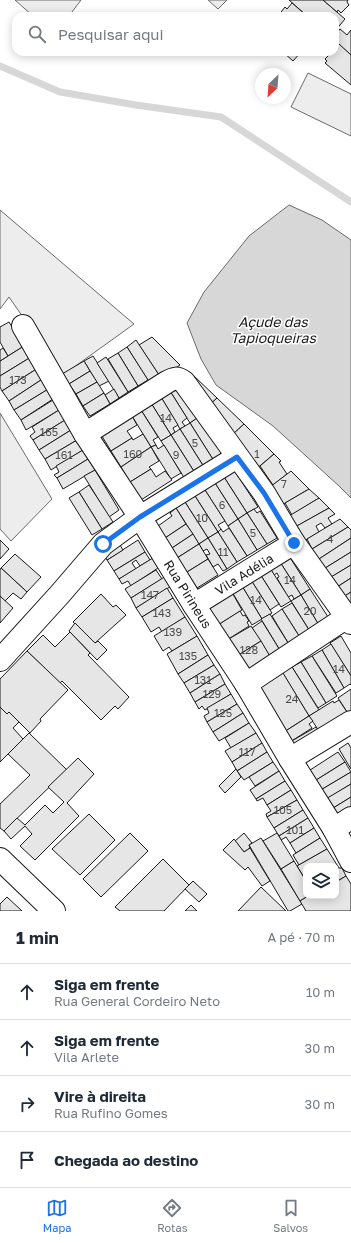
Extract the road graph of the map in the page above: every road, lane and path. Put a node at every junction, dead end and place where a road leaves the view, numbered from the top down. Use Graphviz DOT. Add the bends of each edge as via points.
graph roads {
  1 [pos="24,326"];
  2 [pos="85,434"];
  3 [pos="237,457"];
  4 [pos="140,517"];
  5 [pos="294,543"];
  6 [pos="194,605"];
  7 [pos="349,620"];
  8 [pos="0,660"];
  9 [pos="246,684"];
  10 [pos="351,722"];
  11 [pos="290,759"];
  12 [pos="342,823"];
  13 [pos="0,859"];
  14 [pos="351,861"];
  15 [pos="54,911"];
  1 -- 2 [label="street, Rua Pirineus"];
  2 -- 3 [label="street" via="173,378 179,378"];
  2 -- 4 [label="street, Rua Pirineus"];
  3 -- 4 [label="street"];
  3 -- 5 [label="street" via="264,493"];
  4 -- 6 [label="street, Rua Pirineus"];
  4 -- 8 [label="street" via="103,544"];
  5 -- 6 [label="street, Vila Adélia"];
  5 -- 7 [label="street"];
  6 -- 9 [label="street, Rua Pirineus"];
  7 -- 9 [label="street"];
  9 -- 11 [label="street, Rua Pirineus"];
  10 -- 11 [label="street"];
  11 -- 12 [label="street, Rua Pirineus"];
  12 -- 14 [label="street, Rua Pirineus"];
  13 -- 15 [label="street"];
}
